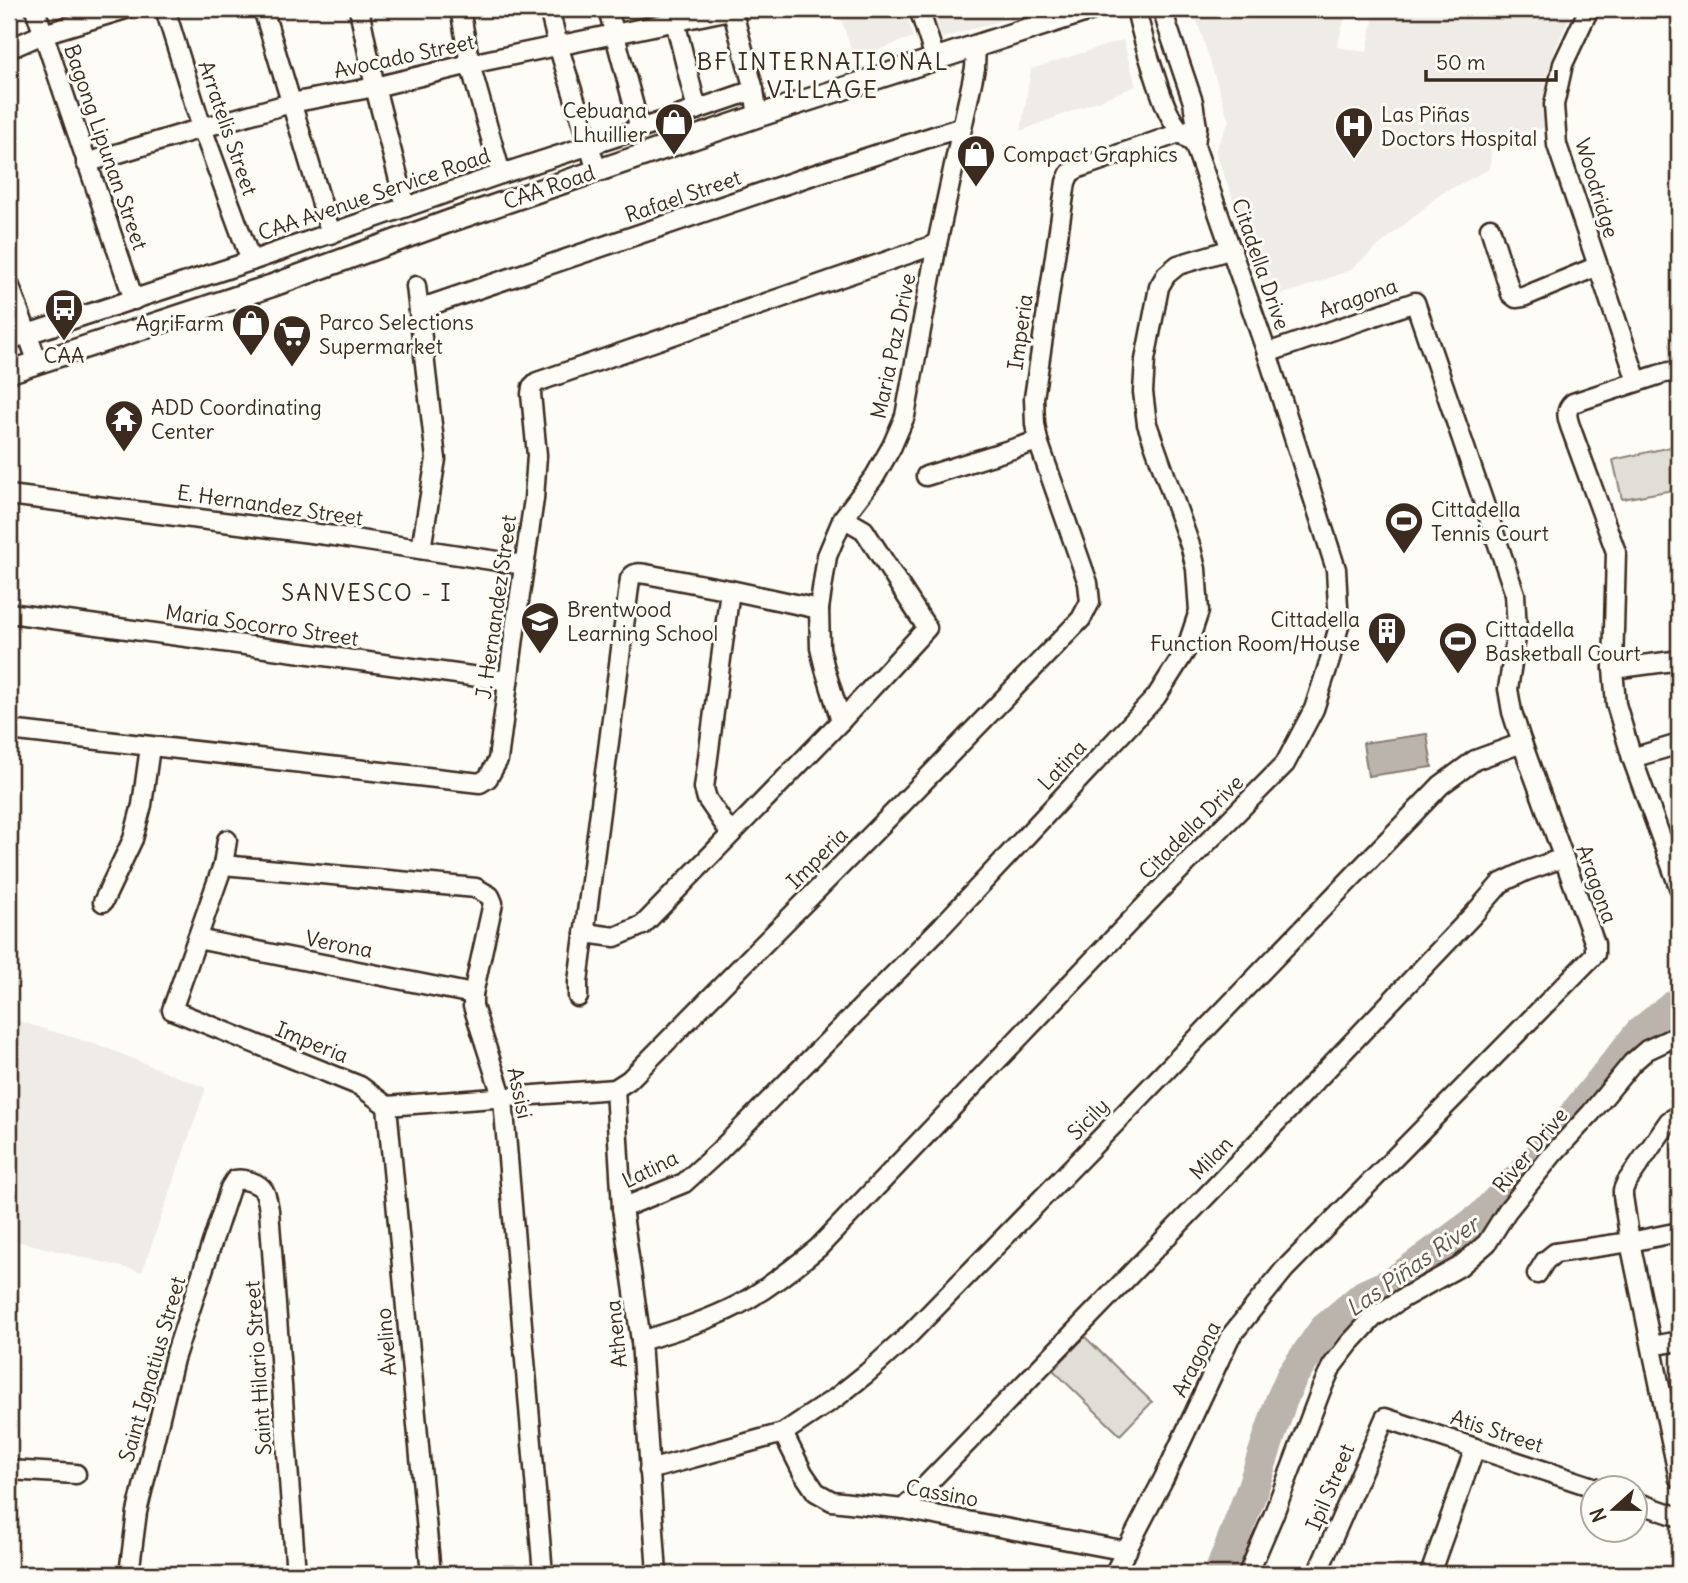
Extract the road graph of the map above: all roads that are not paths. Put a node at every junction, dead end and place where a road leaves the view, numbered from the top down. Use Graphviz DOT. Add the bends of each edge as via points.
graph roads {
  1 [pos="35,9"];
  2 [pos="126,9"];
  3 [pos="165,9"];
  4 [pos="264,9"];
  5 [pos="359,9"];
  6 [pos="460,9"];
  7 [pos="549,9"];
  8 [pos="608,9"];
  9 [pos="733,9"];
  10 [pos="919,9"];
  11 [pos="1091,9"];
  12 [pos="1136,9"];
  13 [pos="1163,9"];
  14 [pos="1589,9"];
  15 [pos="673,15"];
  16 [pos="43,34"];
  17 [pos="614,34"];
  18 [pos="558,46"];
  19 [pos="976,46"];
  20 [pos="9,49"];
  21 [pos="935,58"];
  22 [pos="470,64"];
  23 [pos="1181,68"];
  24 [pos="1155,75"];
  25 [pos="375,87"];
  26 [pos="754,90"];
  27 [pos="291,103"];
  28 [pos="697,110"];
  29 [pos="758,116"];
  30 [pos="962,127"];
  31 [pos="202,128"];
  32 [pos="640,129"];
  33 [pos="1189,130"];
  34 [pos="589,146"];
  35 [pos="86,163"];
  36 [pos="597,171"];
  37 [pos="501,174"];
  38 [pos="406,207"];
  39 [pos="1490,228"];
  40 [pos="331,234"];
  41 [pos="937,244"];
  42 [pos="1232,249"];
  43 [pos="251,261"];
  44 [pos="1598,266"];
  45 [pos="9,284"];
  46 [pos="416,286"];
  47 [pos="134,300"];
  48 [pos="419,309"];
  49 [pos="27,333"];
  50 [pos="9,340"];
  51 [pos="1268,353"];
  52 [pos="38,363"];
  53 [pos="9,372"];
  54 [pos="1679,375"];
  55 [pos="1637,382"];
  56 [pos="1038,441"];
  57 [pos="926,477"];
  58 [pos="9,495"];
  59 [pos="843,518"];
  60 [pos="421,549"];
  61 [pos="524,565"];
  62 [pos="730,590"];
  63 [pos="819,609"];
  64 [pos="9,613"];
  65 [pos="1673,661"];
  66 [pos="1613,669"];
  67 [pos="508,681"];
  68 [pos="841,721"];
  69 [pos="9,730"];
  70 [pos="1522,743"];
  71 [pos="1679,744"];
  72 [pos="150,747"];
  73 [pos="1632,758"];
  74 [pos="731,834"];
  75 [pos="227,840"];
  76 [pos="1563,858"];
  77 [pos="223,865"];
  78 [pos="1679,887"];
  79 [pos="103,902"];
  80 [pos="584,933"];
  81 [pos="197,939"];
  82 [pos="472,994"];
  83 [pos="578,998"];
  84 [pos="1679,1035"];
  85 [pos="615,1089"];
  86 [pos="503,1099"];
  87 [pos="387,1106"];
  88 [pos="1679,1115"];
  89 [pos="235,1180"];
  90 [pos="622,1208"];
  91 [pos="1679,1232"];
  92 [pos="1630,1242"];
  93 [pos="1537,1274"];
  94 [pos="641,1341"];
  95 [pos="1679,1341"];
  96 [pos="1653,1346"];
  97 [pos="1385,1418"];
  98 [pos="783,1433"];
  99 [pos="1676,1447"];
  100 [pos="1475,1448"];
  101 [pos="9,1469"];
  102 [pos="649,1470"];
  103 [pos="76,1474"];
  104 [pos="1679,1479"];
  105 [pos="1580,1484"];
  106 [pos="1650,1507"];
  107 [pos="903,1509"];
  108 [pos="1679,1517"];
  109 [pos="1127,1551"];
  110 [pos="129,1574"];
  111 [pos="296,1574"];
  112 [pos="431,1574"];
  113 [pos="543,1574"];
  114 [pos="659,1574"];
  115 [pos="1114,1574"];
  116 [pos="1248,1574"];
  117 [pos="1317,1574"];
  118 [pos="1430,1574"];
  1 -- 16 [label="street, Bagong Lipunan Street"];
  2 -- 16 [label="street"];
  3 -- 31 [label="street, Arratelis Street"];
  4 -- 27 [label="street"];
  5 -- 25 [label="street"];
  6 -- 22 [label="street"];
  7 -- 18 [label="street"];
  8 -- 17 [label="street"];
  9 -- 15 [label="street, Avocado Street"];
  9 -- 26 [label="street"];
  10 -- 21 [label="street"];
  11 -- 19 [label="main road, CAA Road"];
  12 -- 24 [label="street, Citadella Drive"];
  13 -- 23 [label="street"];
  14 -- 44 [label="street, Woodridge" via="1563,64 1554,105 1557,145"];
  15 -- 17 [label="street, Avocado Street"];
  15 -- 28 [label="street"];
  16 -- 20 [label="street"];
  16 -- 35 [label="street, Bagong Lipunan Street"];
  17 -- 18 [label="street, Avocado Street"];
  17 -- 32 [label="street"];
  18 -- 22 [label="street, Avocado Street"];
  18 -- 34 [label="street"];
  19 -- 21 [label="main road, CAA Road"];
  19 -- 30 [label="street, Maria Paz Drive"];
  21 -- 29 [label="main road, CAA Road"];
  22 -- 25 [label="street, Avocado Street"];
  22 -- 37 [label="street"];
  23 -- 24 [label="street"];
  23 -- 33 [label="street" via="1193,102"];
  24 -- 33 [label="street, Citadella Drive" via="1165,108"];
  25 -- 27 [label="street, Avocado Street"];
  25 -- 38 [label="street"];
  26 -- 28 [label="street, CAA Avenue Service Road"];
  26 -- 29 [label="street"];
  27 -- 31 [label="street, Avocado Street"];
  27 -- 40 [label="street"];
  28 -- 32 [label="street, CAA Avenue Service Road"];
  29 -- 36 [label="main road, CAA Road"];
  30 -- 41 [label="street, Maria Paz Drive"];
  30 -- 48 [label="street, Rafael Street"];
  31 -- 35 [label="street, Avocado Street"];
  31 -- 43 [label="street, Arratelis Street"];
  32 -- 34 [label="street, CAA Avenue Service Road"];
  33 -- 42 [label="street, Citadella Drive"];
  33 -- 56 [label="street, Imperia" via="1079,168 1066,181 1034,398"];
  34 -- 36 [label="street"];
  34 -- 37 [label="street, CAA Avenue Service Road"];
  35 -- 47 [label="street, Bagong Lipunan Street"];
  36 -- 52 [label="main road, CAA Road"];
  37 -- 38 [label="street, CAA Avenue Service Road"];
  38 -- 40 [label="street, CAA Avenue Service Road"];
  39 -- 44 [label="street" via="1516,298"];
  40 -- 43 [label="street, CAA Avenue Service Road"];
  41 -- 59 [label="street, Maria Paz Drive" via="905,416 874,476"];
  41 -- 61 [label="street, J. Hernandez Street" via="537,382 531,394 537,455 534,499"];
  42 -- 51 [label="street, Citadella Drive"];
  42 -- 90 [label="street, Latina" via="1178,265 1166,275 1159,287 1145,360 1147,424 1196,569 1199,611 1174,669 1156,697 943,926 716,1154 684,1183"];
  43 -- 47 [label="street, CAA Avenue Service Road"];
  44 -- 55 [label="street, Woodridge"];
  45 -- 49 [label="street"];
  46 -- 48 [label="street"];
  47 -- 49 [label="street, CAA Avenue Service Road"];
  48 -- 60 [label="street" via="436,459"];
  49 -- 50 [label="street, CAA Avenue Service Road"];
  49 -- 52 [label="street"];
  51 -- 70 [label="street, Aragona" via="1415,302 1515,594 1517,631 1508,689"];
  51 -- 94 [label="street, Citadella Drive" via="1336,569 1339,626 1314,709 1285,764 818,1248 737,1305"];
  52 -- 53 [label="main road, CAA Road"];
  54 -- 55 [label="street" via="1669,372"];
  55 -- 66 [label="street" via="1573,404 1567,412 1616,552"];
  56 -- 57 [label="street"];
  56 -- 85 [label="street, Imperia" via="1088,583 1090,602 1081,619 629,1080"];
  58 -- 60 [label="street, E. Hernandez Street"];
  59 -- 63 [label="street, Maria Paz Drive" via="827,556"];
  59 -- 68 [label="street" via="864,530 927,628"];
  60 -- 61 [label="street, E. Hernandez Street"];
  61 -- 67 [label="street, J. Hernandez Street"];
  62 -- 63 [label="street"];
  62 -- 74 [label="street" via="704,788"];
  62 -- 80 [label="street" via="637,573 630,579"];
  63 -- 68 [label="street, Maria Paz Drive" via="820,648"];
  64 -- 67 [label="street, Maria Socorro Street"];
  65 -- 66 [label="street"];
  66 -- 73 [label="street" via="1616,704"];
  67 -- 72 [label="street, J. Hernandez Street" via="498,760 480,783"];
  68 -- 74 [label="street"];
  69 -- 72 [label="street, J. Hernandez Street"];
  70 -- 76 [label="street, Aragona"];
  70 -- 98 [label="street, Sicily" via="1475,760 1441,785 908,1336 838,1397"];
  71 -- 73 [label="street"];
  72 -- 79 [label="street" via="132,839"];
  73 -- 78 [label="street"];
  74 -- 80 [label="street" via="643,925 615,937"];
  75 -- 77 [label="street, Imperia"];
  76 -- 107 [label="street, Milan" via="1501,883"];
  76 -- 109 [label="street, Aragona" via="1595,954 1284,1270 1230,1336"];
  77 -- 81 [label="street, Imperia"];
  77 -- 82 [label="street, Assisi" via="481,890 494,902"];
  80 -- 83 [label="street"];
  81 -- 82 [label="street, Verona"];
  81 -- 87 [label="street, Imperia" via="172,1010 359,1086"];
  82 -- 86 [label="street, Assisi"];
  84 -- 116 [label="street, River Drive" via="1632,1063 1552,1155 1487,1243 1459,1267 1373,1318 1349,1344 1321,1390"];
  85 -- 86 [label="street"];
  85 -- 90 [label="street, Athena"];
  86 -- 87 [label="street"];
  86 -- 113 [label="street, Assisi"];
  87 -- 112 [label="street, Avelino"];
  88 -- 92 [label="street" via="1669,1121 1623,1190"];
  89 -- 110 [label="street, Saint Ignatius Street" via="174,1359 137,1512"];
  89 -- 111 [label="street, Saint Hilario Street" via="242,1179 265,1192 269,1210"];
  90 -- 94 [label="street, Athena"];
  91 -- 92 [label="street"];
  92 -- 93 [label="street" via="1555,1253"];
  92 -- 96 [label="street"];
  94 -- 102 [label="street, Athena"];
  95 -- 96 [label="street"];
  96 -- 99 [label="street"];
  97 -- 100 [label="street, Atis Street"];
  97 -- 117 [label="street, Ipil Street"];
  98 -- 102 [label="street, Sicily"];
  98 -- 107 [label="street, Cassino" via="816,1492 832,1501"];
  99 -- 104 [label="street"];
  100 -- 105 [label="street, Atis Street"];
  100 -- 118 [label="street"];
  101 -- 103 [label="street"];
  102 -- 114 [label="street, Athena"];
  106 -- 108 [label="street"];
  107 -- 109 [label="street, Cassino"];
  109 -- 115 [label="street, Aragona"];
}
